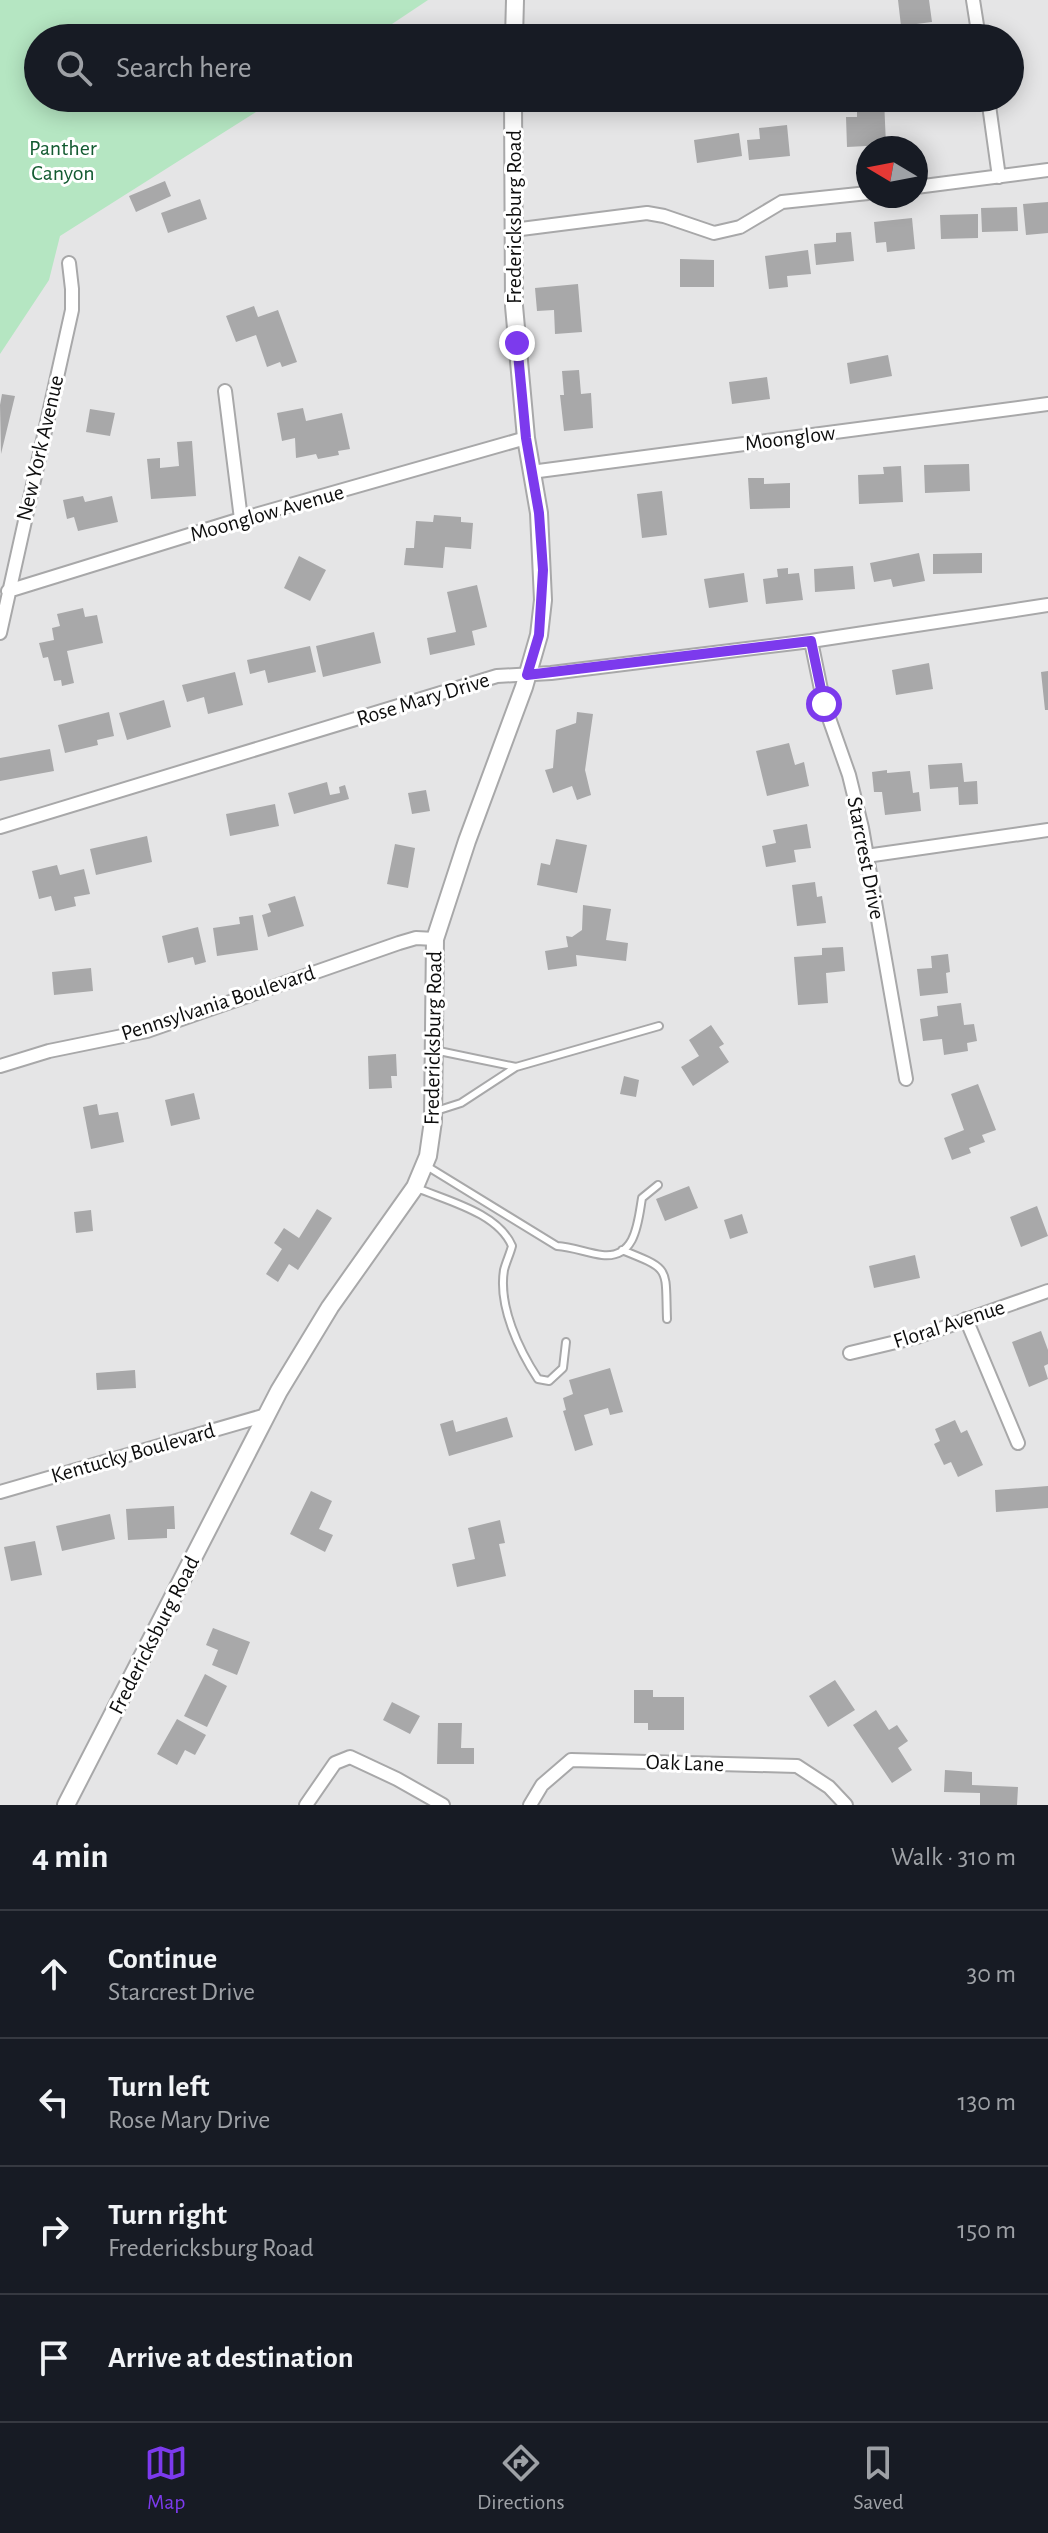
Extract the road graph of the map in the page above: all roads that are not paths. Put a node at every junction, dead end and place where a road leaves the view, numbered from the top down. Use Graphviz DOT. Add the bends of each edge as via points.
graph roads {
  1 [pos="515,0"];
  2 [pos="973,0"];
  3 [pos="514,24"];
  4 [pos="977,24"];
  5 [pos="513,112"];
  6 [pos="990,112"];
  7 [pos="1048,170"];
  8 [pos="999,177"];
  9 [pos="928,186"];
  10 [pos="856,194"];
  11 [pos="513,230"];
  12 [pos="69,263"];
  13 [pos="225,391"];
  14 [pos="1048,404"];
  15 [pos="526,438"];
  16 [pos="531,472"];
  17 [pos="241,519"];
  18 [pos="8,591"];
  19 [pos="1048,605"];
  20 [pos="0,633"];
  21 [pos="811,641"];
  22 [pos="527,675"];
  23 [pos="0,827"];
  24 [pos="1048,830"];
  25 [pos="866,856"];
  26 [pos="435,939"];
  27 [pos="659,1026"];
  28 [pos="433,1050"];
  29 [pos="0,1066"];
  30 [pos="516,1067"];
  31 [pos="906,1079"];
  32 [pos="433,1111"];
  33 [pos="425,1165"];
  34 [pos="658,1185"];
  35 [pos="415,1187"];
  36 [pos="622,1250"];
  37 [pos="1048,1291"];
  38 [pos="667,1319"];
  39 [pos="966,1319"];
  40 [pos="566,1342"];
  41 [pos="850,1353"];
  42 [pos="266,1415"];
  43 [pos="1018,1443"];
  44 [pos="0,1492"];
  45 [pos="66,1805"];
  46 [pos="306,1805"];
  47 [pos="443,1805"];
  48 [pos="530,1805"];
  49 [pos="846,1805"];
  1 -- 3 [label="street"];
  2 -- 4 [label="street"];
  5 -- 11 [label="street, Fredericksburg Road"];
  6 -- 8 [label="street"];
  7 -- 8 [label="street"];
  8 -- 9 [label="street"];
  10 -- 11 [label="street" via="782,202 740,227 714,233 647,213"];
  11 -- 15 [label="street, Fredericksburg Road"];
  12 -- 18 [label="street, New York Avenue" via="72,310"];
  13 -- 17 [label="street"];
  14 -- 16 [label="street, Moonglow"];
  15 -- 16 [label="street, Fredericksburg Road"];
  15 -- 17 [label="street, Moonglow Avenue"];
  16 -- 22 [label="street, Fredericksburg Road" via="543,585 539,635"];
  17 -- 18 [label="street, Moonglow Avenue"];
  18 -- 20 [label="street, New York Avenue"];
  19 -- 21 [label="street, Rose Mary Drive"];
  21 -- 22 [label="street, Rose Mary Drive"];
  21 -- 25 [label="street, Starcrest Drive"];
  22 -- 23 [label="street, Rose Mary Drive" via="497,676"];
  22 -- 26 [label="street, Fredericksburg Road"];
  24 -- 25 [label="street"];
  25 -- 31 [label="street, Starcrest Drive"];
  26 -- 28 [label="street, Fredericksburg Road"];
  26 -- 29 [label="street, Pennsylvania Boulevard" via="399,943 147,1031"];
  27 -- 30 [label="lane"];
  28 -- 30 [label="lane"];
  28 -- 32 [label="street, Fredericksburg Road"];
  30 -- 32 [label="lane" via="461,1103"];
  32 -- 33 [label="street, Fredericksburg Road"];
  33 -- 35 [label="street, Fredericksburg Road"];
  33 -- 36 [label="lane" via="557,1246 604,1256"];
  34 -- 36 [label="lane" via="642,1198 637,1230"];
  35 -- 40 [label="lane" via="485,1218 508,1235 512,1246 504,1272 505,1304 538,1379 549,1381 563,1368"];
  35 -- 42 [label="street, Fredericksburg Road" via="330,1307"];
  36 -- 38 [label="lane" via="661,1268"];
  37 -- 39 [label="street, Floral Avenue"];
  39 -- 41 [label="street, Floral Avenue"];
  39 -- 43 [label="street"];
  42 -- 44 [label="street, Kentucky Boulevard"];
  42 -- 45 [label="street, Fredericksburg Road"];
  46 -- 47 [label="street" via="335,1763 350,1757"];
  48 -- 49 [label="street, Oak Lane" via="542,1785 571,1760 797,1766"];
}
